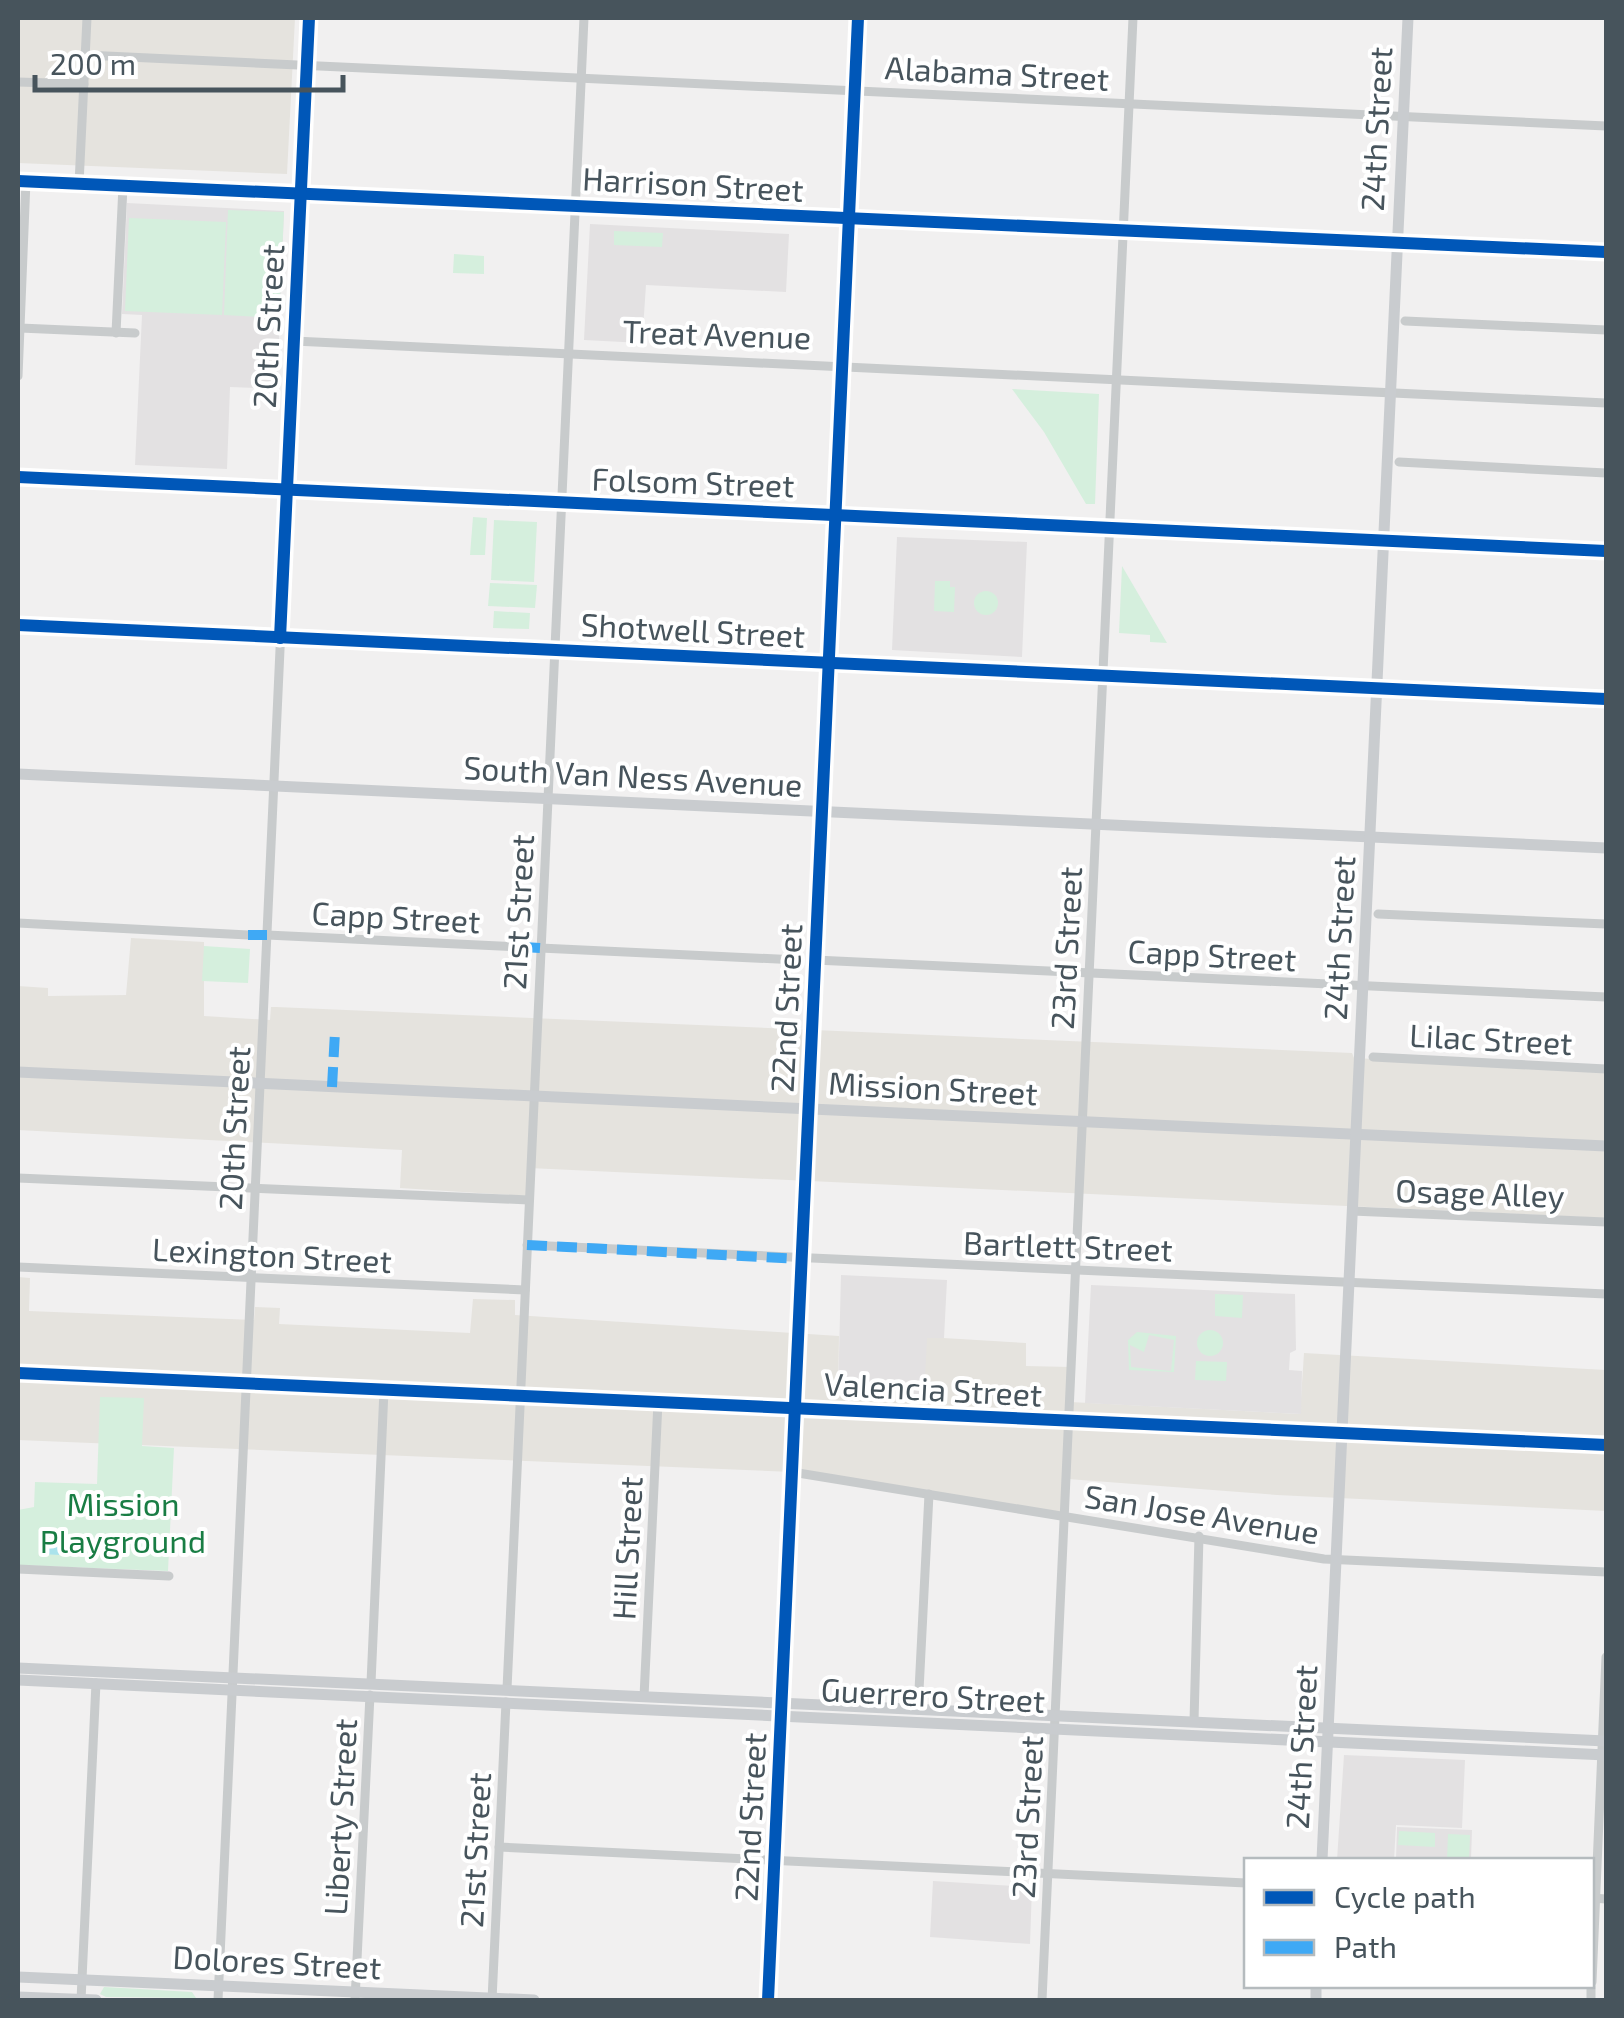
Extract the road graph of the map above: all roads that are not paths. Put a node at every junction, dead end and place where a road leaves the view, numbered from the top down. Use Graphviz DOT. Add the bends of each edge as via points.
graph roads {
  1 [pos="87,18"];
  2 [pos="308,18"];
  3 [pos="584,18"];
  4 [pos="858,18"];
  5 [pos="1133,18"];
  6 [pos="1408,18"];
  7 [pos="85,55"];
  8 [pos="307,66"];
  9 [pos="581,78"];
  10 [pos="18,82"];
  11 [pos="84,84"];
  12 [pos="855,90"];
  13 [pos="1129,103"];
  14 [pos="1403,116"];
  15 [pos="1606,126"];
  16 [pos="22,181"];
  17 [pos="80,184"];
  18 [pos="123,186"];
  19 [pos="301,193"];
  20 [pos="575,205"];
  21 [pos="849,218"];
  22 [pos="1123,231"];
  23 [pos="1397,240"];
  24 [pos="1606,252"];
  25 [pos="1405,321"];
  26 [pos="20,328"];
  27 [pos="1606,330"];
  28 [pos="116,332"];
  29 [pos="135,333"];
  30 [pos="294,340"];
  31 [pos="567,354"];
  32 [pos="842,366"];
  33 [pos="18,376"];
  34 [pos="1116,379"];
  35 [pos="1391,392"];
  36 [pos="1606,402"];
  37 [pos="1399,462"];
  38 [pos="1606,473"];
  39 [pos="18,476"];
  40 [pos="287,490"];
  41 [pos="561,502"];
  42 [pos="835,514"];
  43 [pos="1110,528"];
  44 [pos="1384,540"];
  45 [pos="1606,551"];
  46 [pos="18,626"];
  47 [pos="280,638"];
  48 [pos="554,650"];
  49 [pos="828,663"];
  50 [pos="1103,676"];
  51 [pos="1377,688"];
  52 [pos="1606,699"];
  53 [pos="18,774"];
  54 [pos="273,786"];
  55 [pos="548,799"];
  56 [pos="821,812"];
  57 [pos="1095,824"];
  58 [pos="1370,837"];
  59 [pos="1606,848"];
  60 [pos="1378,914"];
  61 [pos="18,923"];
  62 [pos="1606,924"];
  63 [pos="248,934"];
  64 [pos="266,936"];
  65 [pos="523,947"];
  66 [pos="540,948"];
  67 [pos="798,960"];
  68 [pos="814,960"];
  69 [pos="1088,973"];
  70 [pos="1363,986"];
  71 [pos="1606,997"];
  72 [pos="1373,1057"];
  73 [pos="1606,1069"];
  74 [pos="18,1072"];
  75 [pos="260,1083"];
  76 [pos="533,1096"];
  77 [pos="808,1108"];
  78 [pos="1082,1121"];
  79 [pos="1356,1134"];
  80 [pos="1606,1146"];
  81 [pos="18,1178"];
  82 [pos="256,1188"];
  83 [pos="529,1200"];
  84 [pos="1352,1212"];
  85 [pos="1606,1222"];
  86 [pos="527,1246"];
  87 [pos="801,1259"];
  88 [pos="18,1267"];
  89 [pos="1076,1270"];
  90 [pos="251,1278"];
  91 [pos="1349,1282"];
  92 [pos="525,1290"];
  93 [pos="1606,1294"];
  94 [pos="18,1374"];
  95 [pos="246,1384"];
  96 [pos="384,1390"];
  97 [pos="520,1396"];
  98 [pos="658,1402"];
  99 [pos="795,1408"];
  100 [pos="1069,1422"];
  101 [pos="1342,1434"];
  102 [pos="1606,1446"];
  103 [pos="792,1472"];
  104 [pos="929,1494"];
  105 [pos="1065,1516"];
  106 [pos="1199,1536"];
  107 [pos="1336,1560"];
  108 [pos="18,1570"];
  109 [pos="1606,1572"];
  110 [pos="169,1576"];
  111 [pos="1606,1657"];
  112 [pos="18,1668"];
  113 [pos="18,1680"];
  114 [pos="96,1683"];
  115 [pos="232,1684"];
  116 [pos="370,1689"];
  117 [pos="506,1696"];
  118 [pos="644,1697"];
  119 [pos="781,1709"];
  120 [pos="918,1710"];
  121 [pos="1194,1721"];
  122 [pos="1055,1722"];
  123 [pos="1328,1735"];
  124 [pos="1604,1748"];
  125 [pos="499,1847"];
  126 [pos="1322,1858"];
  127 [pos="774,1862"];
  128 [pos="1048,1875"];
  129 [pos="1244,1883"];
  130 [pos="1598,1899"];
  131 [pos="1594,1948"];
  132 [pos="18,1976"];
  133 [pos="82,1980"];
  134 [pos="218,1986"];
  135 [pos="355,1996"];
  136 [pos="18,1997"];
  137 [pos="81,2000"];
  138 [pos="96,2000"];
  139 [pos="218,2000"];
  140 [pos="492,2000"];
  141 [pos="534,2000"];
  142 [pos="768,2000"];
  143 [pos="1042,2000"];
  1 -- 7 [label="street"];
  2 -- 8 [label="street, 20th Street"];
  3 -- 9 [label="street, 21st Street"];
  4 -- 12 [label="street, 22nd Street"];
  5 -- 13 [label="street, 23rd Street"];
  6 -- 14 [label="street, 24th Street"];
  7 -- 8 [label="street, Alabama Street"];
  7 -- 11 [label="street"];
  8 -- 9 [label="street, Alabama Street"];
  8 -- 19 [label="street, 20th Street"];
  9 -- 12 [label="street, Alabama Street"];
  9 -- 20 [label="street, 21st Street"];
  10 -- 11 [label="street"];
  11 -- 17 [label="street"];
  12 -- 13 [label="street, Alabama Street"];
  12 -- 21 [label="street, 22nd Street"];
  13 -- 14 [label="street, Alabama Street"];
  13 -- 22 [label="street, 23rd Street"];
  14 -- 15 [label="street, Alabama Street"];
  14 -- 23 [label="street, 24th Street"];
  16 -- 17 [label="street, Harrison Street"];
  16 -- 26 [label="street"];
  17 -- 18 [label="street, Harrison Street"];
  18 -- 19 [label="street, Harrison Street"];
  18 -- 28 [label="street"];
  19 -- 20 [label="street, Harrison Street"];
  19 -- 30 [label="street, 20th Street"];
  20 -- 21 [label="street, Harrison Street"];
  20 -- 31 [label="street, 21st Street"];
  21 -- 22 [label="street, Harrison Street"];
  21 -- 32 [label="street, 22nd Street"];
  22 -- 23 [label="street, Harrison Street"];
  22 -- 34 [label="street, 23rd Street"];
  23 -- 24 [label="street, Harrison Street"];
  23 -- 35 [label="street, 24th Street"];
  25 -- 27 [label="street"];
  26 -- 28 [label="street"];
  26 -- 33 [label="street"];
  28 -- 29 [label="street"];
  30 -- 31 [label="street, Treat Avenue"];
  30 -- 40 [label="street, 20th Street"];
  31 -- 32 [label="street, Treat Avenue"];
  31 -- 41 [label="street, 21st Street"];
  32 -- 34 [label="street, Treat Avenue"];
  32 -- 42 [label="street, 22nd Street"];
  34 -- 35 [label="street, Treat Avenue"];
  34 -- 43 [label="street, 23rd Street"];
  35 -- 36 [label="street, Treat Avenue"];
  35 -- 44 [label="street, 24th Street"];
  37 -- 38 [label="street"];
  39 -- 40 [label="street, Folsom Street"];
  40 -- 41 [label="street, Folsom Street"];
  40 -- 47 [label="street, 20th Street"];
  41 -- 42 [label="street, Folsom Street"];
  41 -- 48 [label="street, 21st Street"];
  42 -- 43 [label="street, Folsom Street"];
  42 -- 49 [label="street, 22nd Street"];
  43 -- 44 [label="street, Folsom Street"];
  43 -- 50 [label="street, 23rd Street"];
  44 -- 45 [label="street, Folsom Street"];
  44 -- 51 [label="street, 24th Street"];
  46 -- 47 [label="street, Shotwell Street"];
  47 -- 48 [label="street, Shotwell Street"];
  47 -- 54 [label="street, 20th Street"];
  48 -- 49 [label="street, Shotwell Street"];
  48 -- 55 [label="street, 21st Street"];
  49 -- 50 [label="street, Shotwell Street"];
  49 -- 56 [label="street, 22nd Street"];
  50 -- 51 [label="street, Shotwell Street"];
  50 -- 57 [label="street, 23rd Street"];
  51 -- 52 [label="street, Shotwell Street"];
  51 -- 58 [label="street, 24th Street"];
  53 -- 54 [label="street, South Van Ness Avenue"];
  54 -- 55 [label="street, South Van Ness Avenue"];
  54 -- 64 [label="street, 20th Street"];
  55 -- 56 [label="street, South Van Ness Avenue"];
  55 -- 66 [label="street, 21st Street"];
  56 -- 57 [label="street, South Van Ness Avenue"];
  56 -- 68 [label="street, 22nd Street"];
  57 -- 58 [label="street, South Van Ness Avenue"];
  57 -- 69 [label="street, 23rd Street"];
  58 -- 59 [label="street, South Van Ness Avenue"];
  58 -- 70 [label="street, 24th Street"];
  60 -- 62 [label="street"];
  61 -- 63 [label="street"];
  64 -- 65 [label="street, Capp Street"];
  64 -- 75 [label="street, 20th Street"];
  66 -- 67 [label="street"];
  66 -- 76 [label="street, 21st Street"];
  68 -- 69 [label="street, Capp Street"];
  68 -- 77 [label="street, 22nd Street"];
  69 -- 70 [label="street, Capp Street"];
  69 -- 78 [label="street, 23rd Street"];
  70 -- 71 [label="street, Capp Street"];
  70 -- 79 [label="street, 24th Street"];
  72 -- 73 [label="street, Lilac Street"];
  74 -- 75 [label="street, Mission Street"];
  75 -- 76 [label="street, Mission Street"];
  75 -- 82 [label="street, 20th Street"];
  76 -- 77 [label="street, Mission Street"];
  76 -- 83 [label="street, 21st Street"];
  77 -- 78 [label="street, Mission Street"];
  77 -- 87 [label="street, 22nd Street"];
  78 -- 79 [label="street, Mission Street"];
  78 -- 89 [label="street, 23rd Street"];
  79 -- 80 [label="street, Mission Street"];
  79 -- 84 [label="street, 24th Street"];
  81 -- 82 [label="street"];
  82 -- 83 [label="street"];
  82 -- 90 [label="street, 20th Street"];
  83 -- 86 [label="street, 21st Street"];
  84 -- 85 [label="street, Osage Alley"];
  84 -- 91 [label="street, 24th Street"];
  86 -- 87 [label="street, Bartlett Street"];
  86 -- 92 [label="street, 21st Street"];
  87 -- 89 [label="street, Bartlett Street"];
  87 -- 99 [label="street, 22nd Street"];
  88 -- 90 [label="street, Lexington Street"];
  89 -- 91 [label="street, Bartlett Street"];
  89 -- 100 [label="street, 23rd Street"];
  90 -- 92 [label="street, Lexington Street"];
  90 -- 95 [label="street, 20th Street"];
  91 -- 93 [label="street, Bartlett Street"];
  91 -- 101 [label="street, 24th Street"];
  92 -- 97 [label="street, 21st Street"];
  94 -- 95 [label="street, Valencia Street"];
  95 -- 96 [label="street, Valencia Street"];
  95 -- 115 [label="street, 20th Street"];
  96 -- 97 [label="street, Valencia Street"];
  96 -- 116 [label="street, Liberty Street"];
  97 -- 98 [label="street, Valencia Street"];
  97 -- 117 [label="street, 21st Street"];
  98 -- 99 [label="street, Valencia Street"];
  98 -- 118 [label="street, Hill Street"];
  99 -- 100 [label="street, Valencia Street"];
  99 -- 103 [label="street, 22nd Street"];
  100 -- 101 [label="street, Valencia Street"];
  100 -- 105 [label="street, 23rd Street"];
  101 -- 102 [label="street, Valencia Street"];
  101 -- 107 [label="street, 24th Street"];
  103 -- 104 [label="street, San Jose Avenue"];
  103 -- 119 [label="street, 22nd Street"];
  104 -- 105 [label="street, San Jose Avenue"];
  104 -- 120 [label="street"];
  105 -- 106 [label="street, San Jose Avenue"];
  105 -- 122 [label="street, 23rd Street"];
  106 -- 107 [label="street, San Jose Avenue"];
  106 -- 121 [label="street"];
  107 -- 109 [label="street, San Jose Avenue"];
  107 -- 123 [label="street, 24th Street"];
  108 -- 110 [label="street"];
  111 -- 124 [label="street"];
  112 -- 115 [label="street, Guerrero Street"];
  113 -- 114 [label="street, Guerrero Street"];
  114 -- 115 [label="street, Guerrero Street"];
  114 -- 133 [label="street"];
  115 -- 116 [label="street, Guerrero Street"];
  115 -- 134 [label="street, 20th Street"];
  116 -- 117 [label="street, Guerrero Street"];
  116 -- 135 [label="street, Liberty Street"];
  117 -- 118 [label="street, Guerrero Street"];
  117 -- 119 [label="street, Guerrero Street"];
  117 -- 125 [label="street, 21st Street"];
  118 -- 119 [label="street, Guerrero Street"];
  119 -- 120 [label="street, Guerrero Street"];
  119 -- 122 [label="street, Guerrero Street"];
  119 -- 127 [label="street, 22nd Street"];
  120 -- 122 [label="street, Guerrero Street"];
  121 -- 122 [label="street, Guerrero Street"];
  121 -- 123 [label="street, Guerrero Street"];
  122 -- 123 [label="street, Guerrero Street"];
  122 -- 128 [label="street, 23rd Street"];
  123 -- 124 [label="street, Guerrero Street"];
  123 -- 126 [label="street, 24th Street"];
  124 -- 130 [label="street"];
  125 -- 127 [label="street"];
  125 -- 140 [label="street, 21st Street"];
  127 -- 128 [label="street"];
  127 -- 142 [label="street, 22nd Street"];
  128 -- 129 [label="street"];
  128 -- 143 [label="street, 23rd Street"];
  130 -- 131 [label="street"];
  132 -- 133 [label="street, Dolores Street"];
  133 -- 134 [label="street, Dolores Street"];
  133 -- 137 [label="street"];
  134 -- 135 [label="street, Dolores Street"];
  134 -- 139 [label="street, 20th Street"];
  135 -- 140 [label="street, Dolores Street"];
  136 -- 137 [label="street"];
  137 -- 138 [label="street"];
  140 -- 141 [label="street, Dolores Street"];
}
